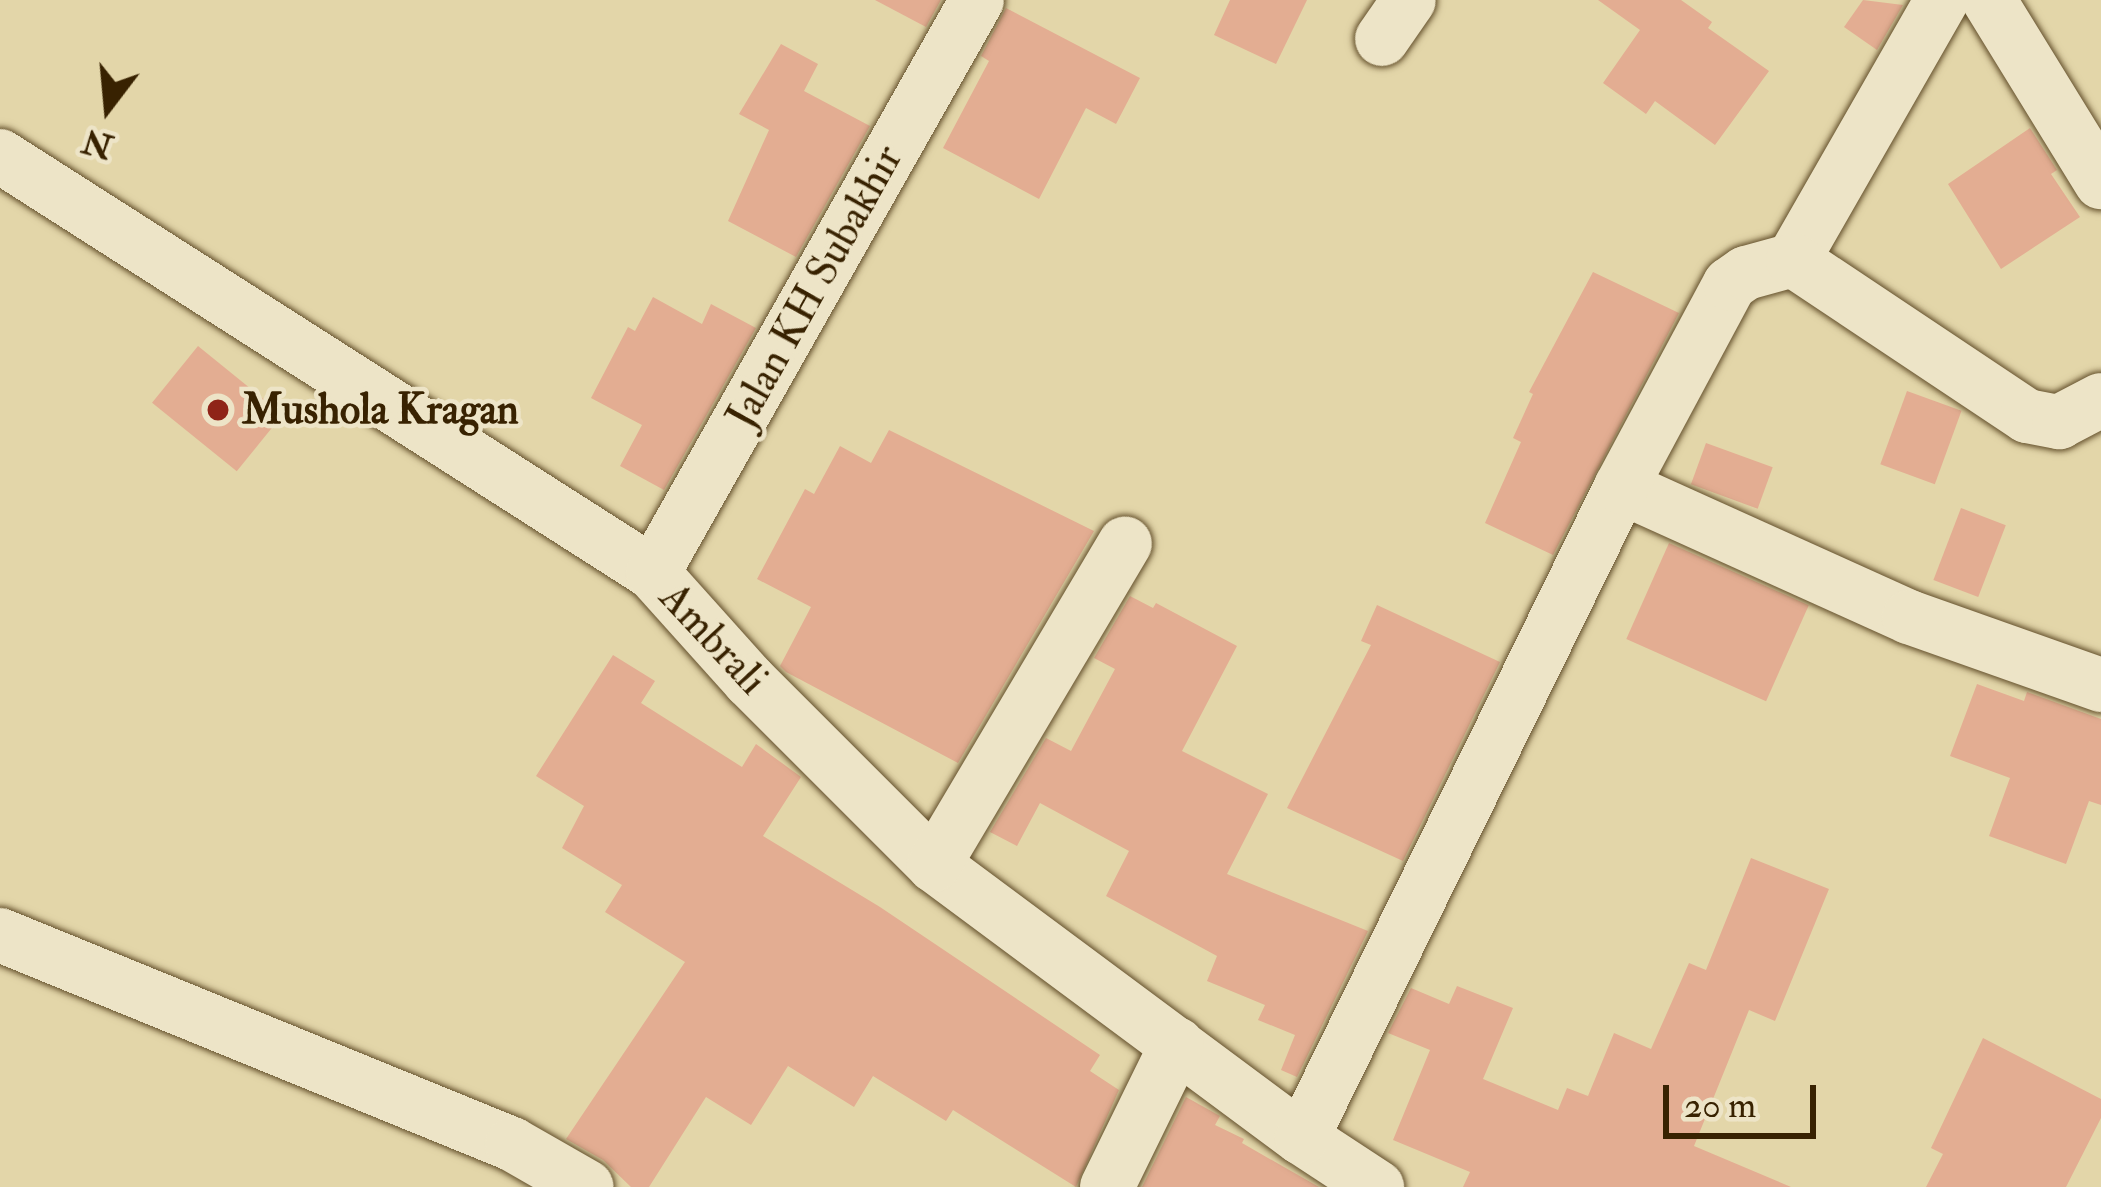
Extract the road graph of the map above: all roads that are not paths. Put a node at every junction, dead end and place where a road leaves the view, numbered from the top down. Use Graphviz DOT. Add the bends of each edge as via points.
graph roads {
  1 [pos="977,0"];
  2 [pos="1942,0"];
  3 [pos="1989,0"];
  4 [pos="0,156"];
  5 [pos="2101,182"];
  6 [pos="1793,260"];
  7 [pos="2101,400"];
  8 [pos="1621,487"];
  9 [pos="1125,543"];
  10 [pos="653,573"];
  11 [pos="2101,685"];
  12 [pos="934,865"];
  13 [pos="0,935"];
  14 [pos="1177,1044"];
  15 [pos="1302,1138"];
  16 [pos="587,1187"];
  17 [pos="1107,1187"];
  18 [pos="1377,1187"];
  1 -- 10 [label="street, Jalan KH Subakhir"];
  2 -- 6 [label="street"];
  3 -- 5 [label="street"];
  4 -- 10 [label="street, Ambrali"];
  6 -- 7 [label="street" via="2027,416 2059,422"];
  6 -- 8 [label="street" via="1730,284"];
  8 -- 11 [label="street" via="1909,617"];
  8 -- 15 [label="street"];
  9 -- 12 [label="street"];
  10 -- 12 [label="street, Ambrali"];
  12 -- 14 [label="street, Ambrali"];
  13 -- 16 [label="street" via="512,1144"];
  14 -- 15 [label="street, Ambrali"];
  14 -- 17 [label="street"];
  15 -- 18 [label="street, Ambrali"];
}
